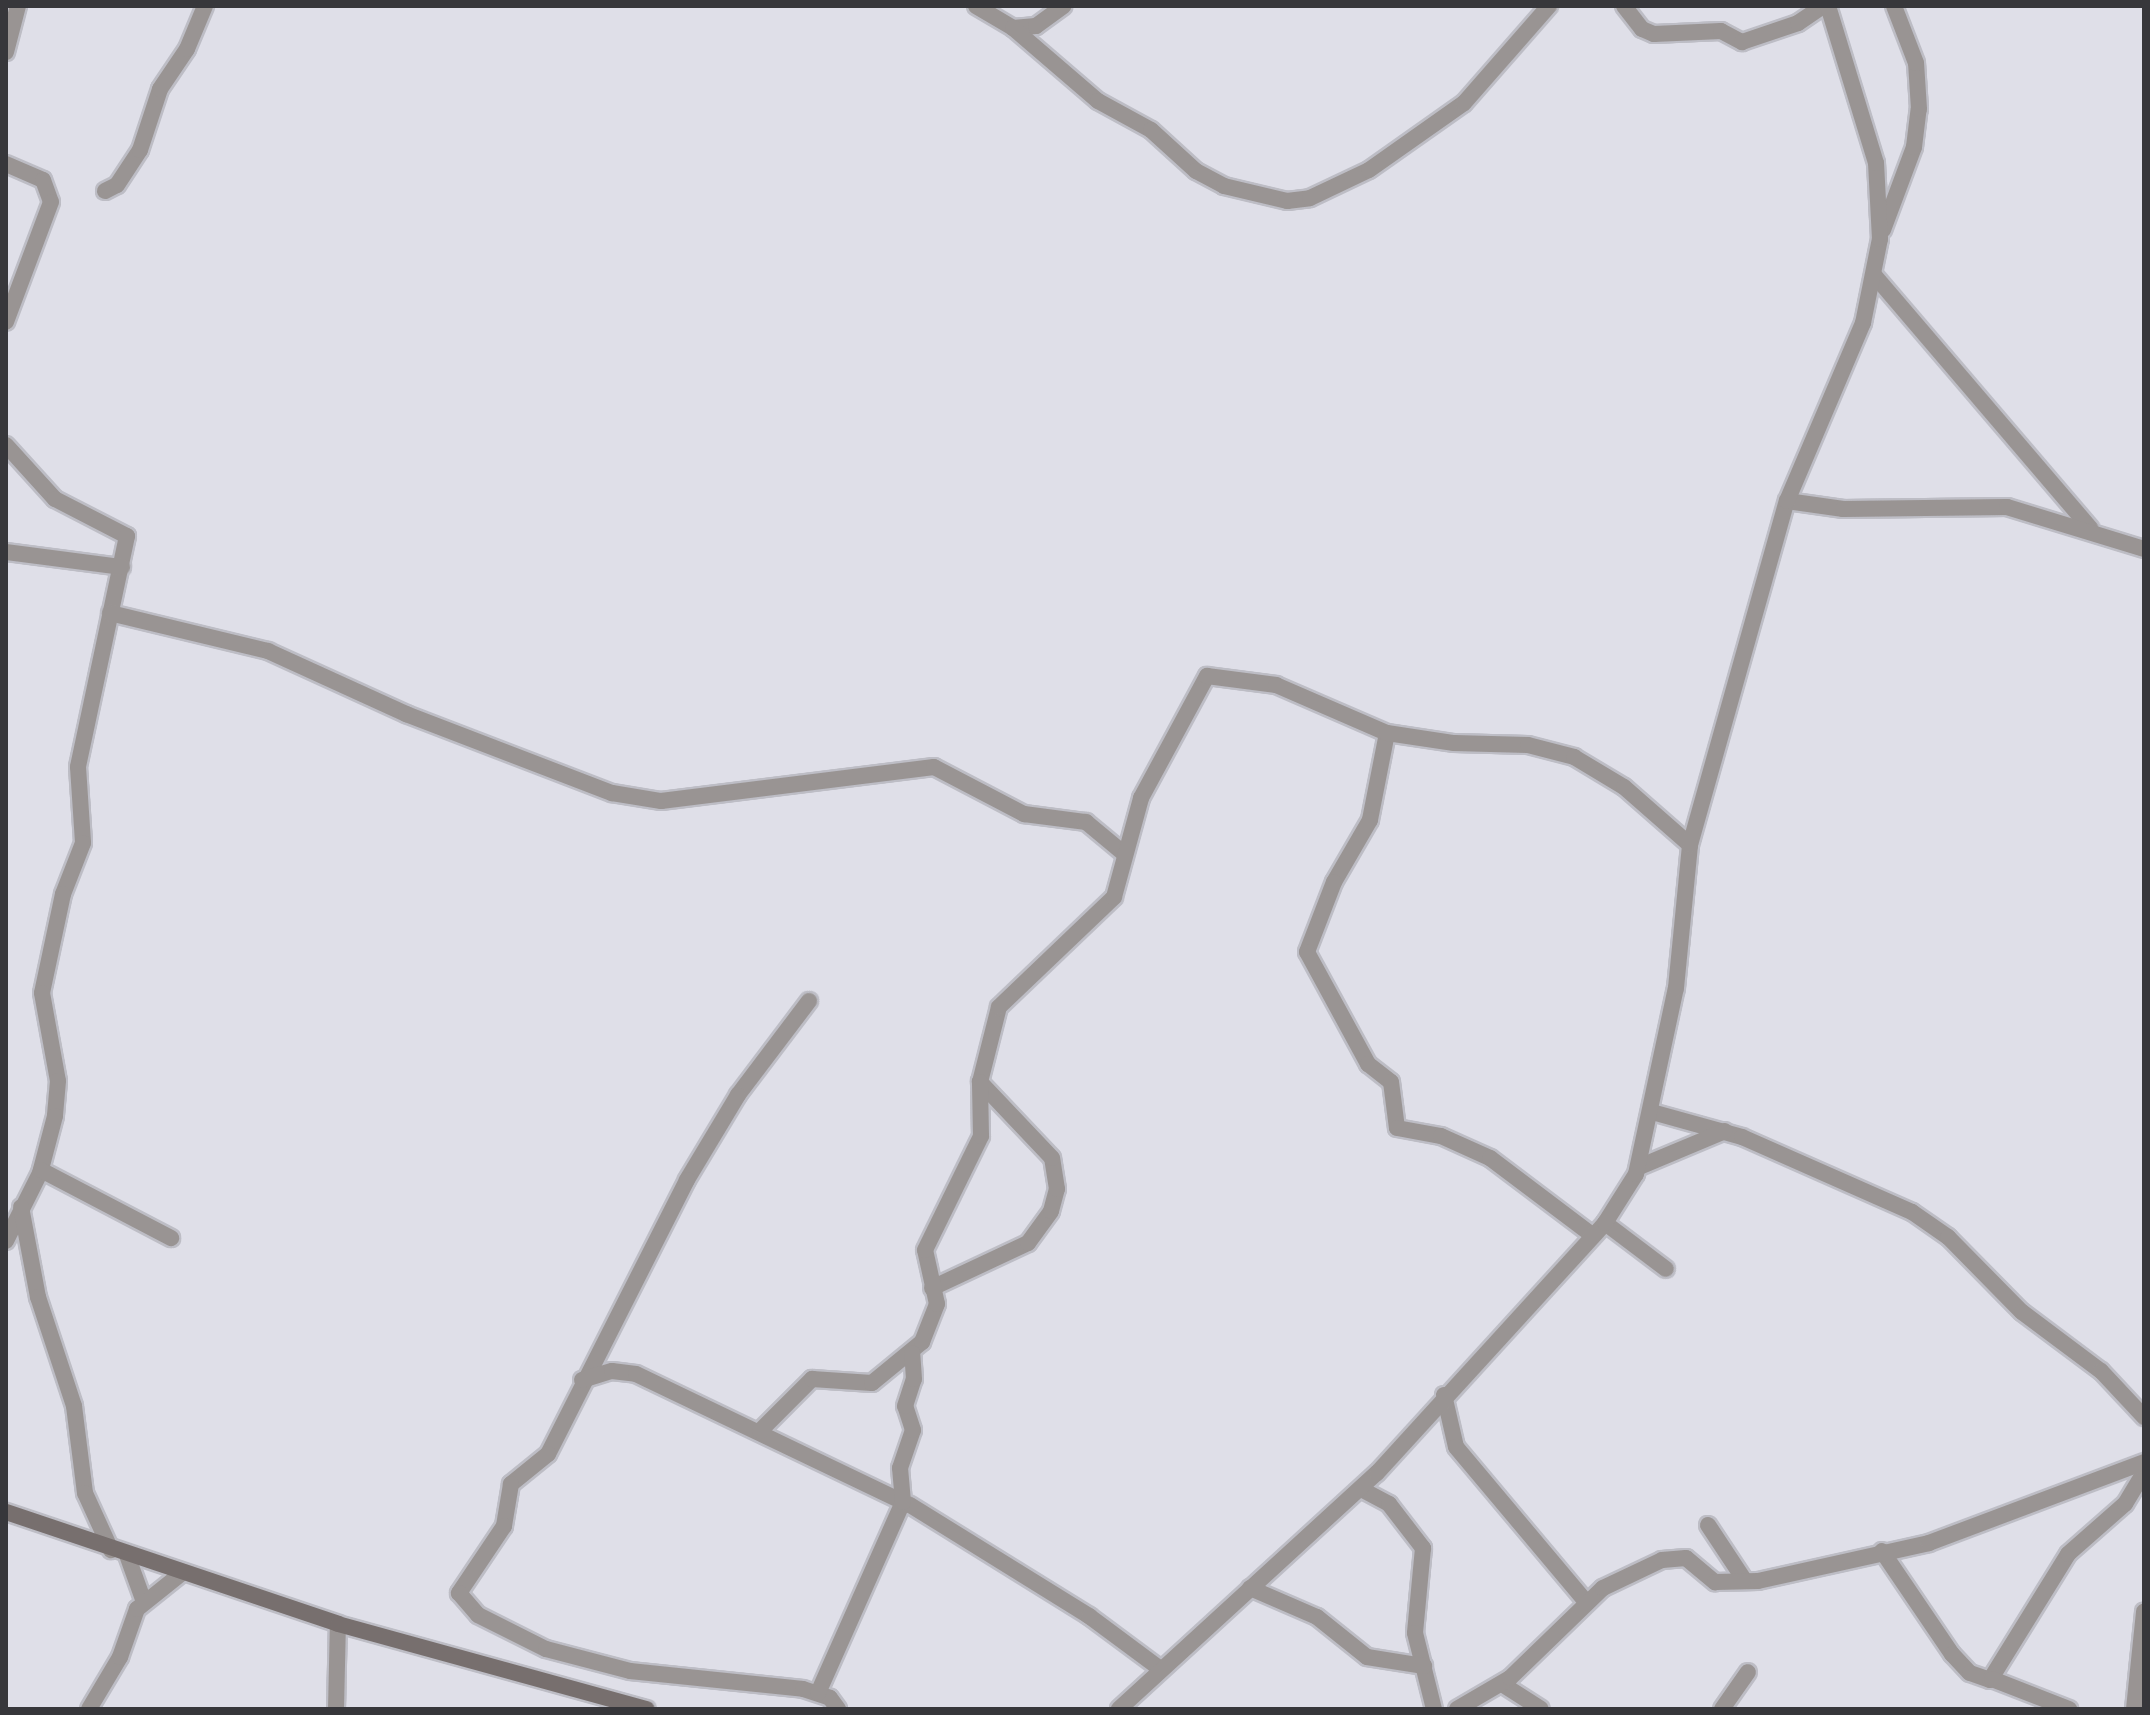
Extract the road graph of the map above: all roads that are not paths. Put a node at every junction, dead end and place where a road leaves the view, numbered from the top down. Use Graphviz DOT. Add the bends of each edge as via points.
graph roads {
  1 [pos="18,6"];
  2 [pos="205,6"];
  3 [pos="976,6"];
  4 [pos="1064,6"];
  5 [pos="1549,6"];
  6 [pos="1624,6"];
  7 [pos="1826,6"];
  8 [pos="1894,6"];
  9 [pos="1013,28"];
  10 [pos="6,52"];
  11 [pos="6,164"];
  12 [pos="105,191"];
  13 [pos="1880,239"];
  14 [pos="1874,275"];
  15 [pos="6,322"];
  16 [pos="6,445"];
  17 [pos="1787,501"];
  18 [pos="2090,528"];
  19 [pos="2144,549"];
  20 [pos="6,552"];
  21 [pos="123,564"];
  22 [pos="110,613"];
  23 [pos="1387,733"];
  24 [pos="1690,845"];
  25 [pos="1122,852"];
  26 [pos="809,1001"];
  27 [pos="980,1082"];
  28 [pos="1652,1112"];
  29 [pos="1725,1131"];
  30 [pos="1639,1167"];
  31 [pos="41,1170"];
  32 [pos="21,1207"];
  33 [pos="1598,1229"];
  34 [pos="171,1238"];
  35 [pos="6,1241"];
  36 [pos="1666,1269"];
  37 [pos="932,1288"];
  38 [pos="912,1353"];
  39 [pos="582,1380"];
  40 [pos="1444,1395"];
  41 [pos="2144,1417"];
  42 [pos="760,1431"];
  43 [pos="2144,1462"];
  44 [pos="2144,1472"];
  45 [pos="1361,1489"];
  46 [pos="903,1502"];
  47 [pos="6,1512"];
  48 [pos="1708,1525"];
  49 [pos="1882,1551"];
  50 [pos="119,1552"];
  51 [pos="182,1573"];
  52 [pos="1745,1581"];
  53 [pos="1250,1588"];
  54 [pos="1585,1601"];
  55 [pos="144,1602"];
  56 [pos="2144,1612"];
  57 [pos="338,1624"];
  58 [pos="1424,1666"];
  59 [pos="1159,1668"];
  60 [pos="1748,1672"];
  61 [pos="1992,1679"];
  62 [pos="1502,1684"];
  63 [pos="818,1693"];
  64 [pos="89,1709"];
  65 [pos="336,1709"];
  66 [pos="646,1709"];
  67 [pos="838,1709"];
  68 [pos="1119,1709"];
  69 [pos="1434,1709"];
  70 [pos="1457,1709"];
  71 [pos="1541,1709"];
  72 [pos="1722,1709"];
  73 [pos="2069,1709"];
  74 [pos="2134,1709"];
  1 -- 10 [label="street"];
  2 -- 12 [label="street" via="160,89 127,175"];
  3 -- 9 [label="street"];
  4 -- 9 [label="street" via="1036,26"];
  5 -- 9 [label="street" via="1464,103 1369,170 1310,198 1287,201 1224,186 1196,171 1151,130 1098,101"];
  6 -- 7 [label="street" via="1642,29 1654,34 1721,31 1742,42 1798,23"];
  7 -- 13 [label="street" via="1876,163"];
  8 -- 13 [label="street" via="1916,63 1919,109 1914,147"];
  11 -- 15 [label="street" via="43,180 51,202"];
  13 -- 14 [label="street"];
  14 -- 17 [label="street" via="1863,323"];
  14 -- 18 [label="street"];
  16 -- 21 [label="street" via="55,499 122,529 127,540"];
  17 -- 18 [label="street" via="1843,509 2007,507"];
  17 -- 24 [label="street"];
  18 -- 19 [label="street"];
  20 -- 21 [label="street"];
  21 -- 22 [label="street"];
  22 -- 25 [label="street" via="268,651 406,714 612,793 661,801 934,767 1024,814 1086,822"];
  22 -- 31 [label="street" via="76,784 83,843 63,894 42,993 58,1081"];
  23 -- 24 [label="street" via="1454,743 1528,745 1574,757 1624,787"];
  23 -- 25 [label="street" via="1276,685 1211,674 1141,798"];
  23 -- 33 [label="street" via="1370,820 1334,882 1306,949 1368,1064 1391,1082 1397,1128 1441,1136 1490,1158"];
  24 -- 28 [label="street" via="1676,988"];
  25 -- 27 [label="street" via="1117,889 1106,908 1001,1003"];
  26 -- 39 [label="street" via="738,1095 694,1168"];
  27 -- 37 [label="street" via="981,1136 961,1185 928,1240"];
  27 -- 37 [label="street" via="1003,1113 1047,1151 1057,1189 1044,1224 1028,1243"];
  28 -- 29 [label="street"];
  28 -- 30 [label="street"];
  29 -- 30 [label="street"];
  29 -- 41 [label="street" via="1929,1222"];
  30 -- 33 [label="street"];
  31 -- 32 [label="street"];
  31 -- 34 [label="street"];
  32 -- 35 [label="street"];
  32 -- 50 [label="street" via="40,1307 74,1406 85,1493"];
  33 -- 36 [label="street"];
  33 -- 40 [label="street"];
  37 -- 38 [label="street" via="934,1317"];
  38 -- 42 [label="street" via="872,1383 812,1379"];
  38 -- 46 [label="street" via="914,1379 905,1406 913,1430 900,1468"];
  39 -- 42 [label="street" via="612,1371 636,1374"];
  39 -- 63 [label="street" via="548,1454 511,1484 504,1526 461,1582 463,1603 546,1649 595,1663"];
  40 -- 45 [label="street"];
  40 -- 54 [label="street" via="1456,1447"];
  42 -- 46 [label="street"];
  43 -- 49 [label="street" via="1929,1543"];
  44 -- 61 [label="street" via="2125,1504 2068,1554"];
  45 -- 53 [label="street"];
  45 -- 58 [label="street" via="1389,1504 1423,1548 1415,1618"];
  46 -- 59 [label="street" via="1089,1616"];
  46 -- 63 [label="street"];
  47 -- 50 [label="main road"];
  48 -- 52 [label="street"];
  49 -- 52 [label="street"];
  49 -- 61 [label="street" via="1952,1654 1974,1676"];
  50 -- 51 [label="main road"];
  50 -- 55 [label="street"];
  51 -- 55 [label="street"];
  51 -- 57 [label="main road"];
  52 -- 54 [label="street" via="1710,1580 1686,1558 1675,1557"];
  53 -- 58 [label="street" via="1317,1617 1367,1657"];
  53 -- 59 [label="street"];
  54 -- 62 [label="street"];
  55 -- 64 [label="street"];
  56 -- 74 [label="street"];
  57 -- 65 [label="street"];
  57 -- 66 [label="main road"];
  58 -- 69 [label="street"];
  59 -- 68 [label="street"];
  60 -- 72 [label="street"];
  61 -- 73 [label="street"];
  62 -- 70 [label="street"];
  62 -- 71 [label="street"];
  63 -- 67 [label="street"];
}
